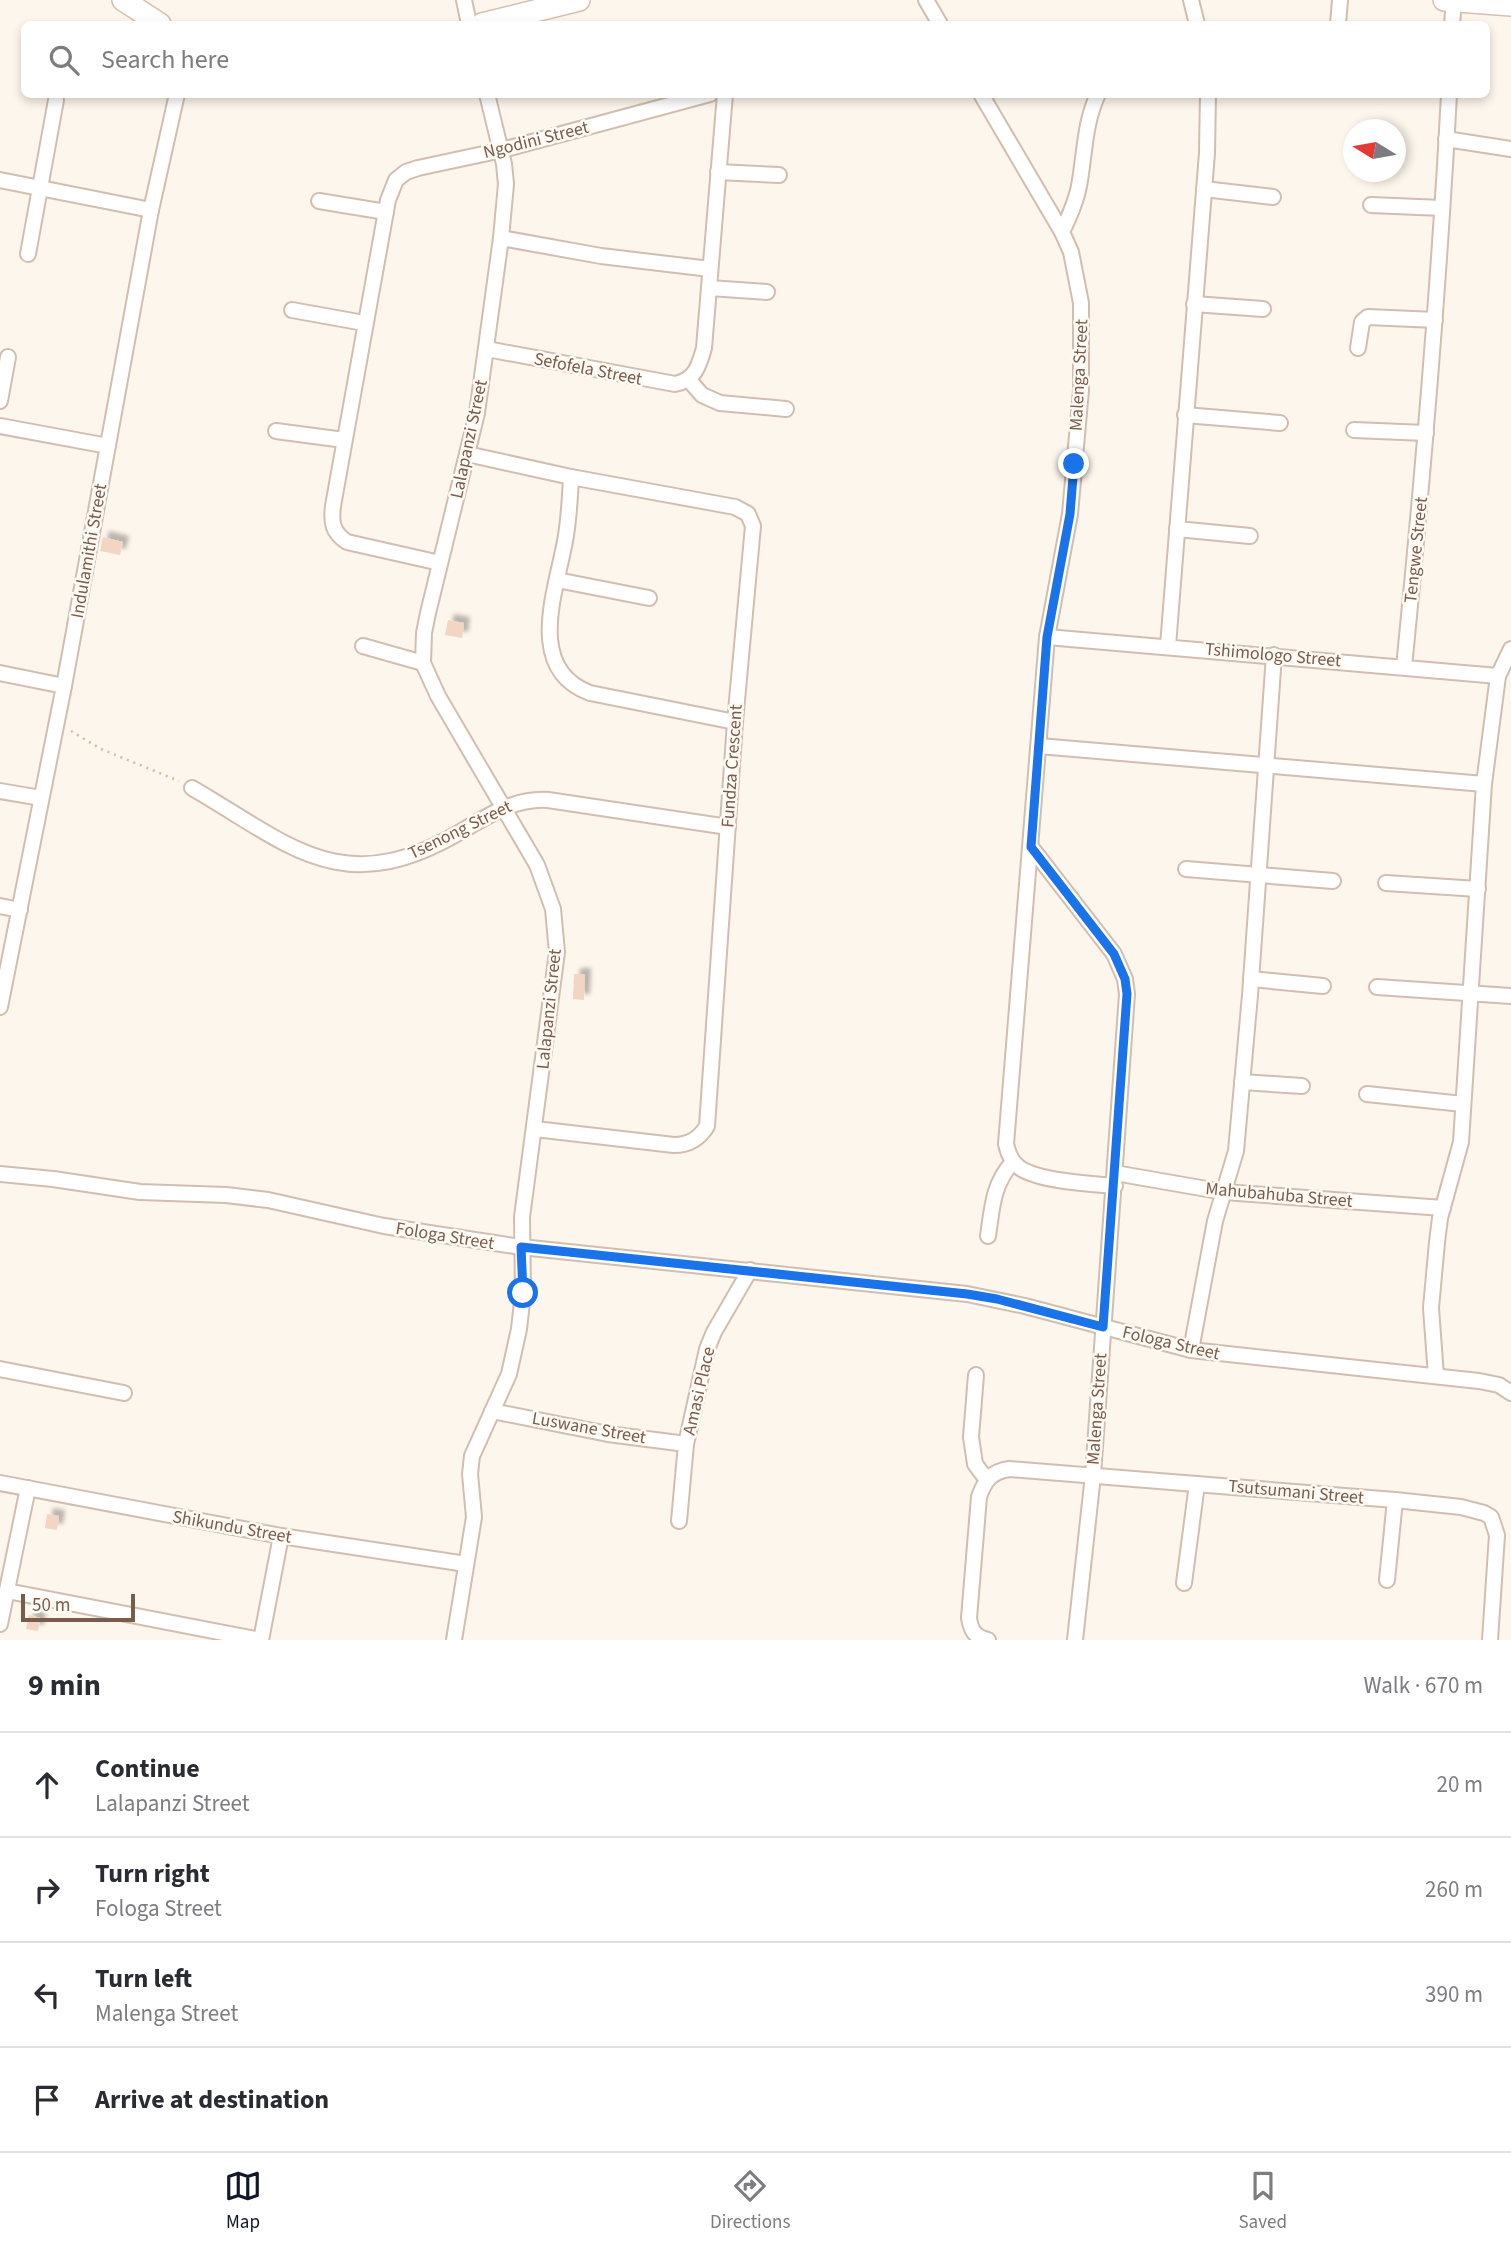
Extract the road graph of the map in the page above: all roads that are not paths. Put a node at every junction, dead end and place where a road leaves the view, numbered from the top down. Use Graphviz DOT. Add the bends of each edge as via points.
graph roads {
  1 [pos="123,0"];
  2 [pos="464,0"];
  3 [pos="579,0"];
  4 [pos="926,0"];
  5 [pos="1191,0"];
  6 [pos="1340,0"];
  7 [pos="1444,0"];
  8 [pos="1454,1"];
  9 [pos="1511,5"];
  10 [pos="155,21"];
  11 [pos="468,21"];
  12 [pos="494,21"];
  13 [pos="938,21"];
  14 [pos="1196,21"];
  15 [pos="1338,21"];
  16 [pos="1452,21"];
  17 [pos="176,98"];
  18 [pos="488,98"];
  19 [pos="695,98"];
  20 [pos="725,98"];
  21 [pos="983,98"];
  22 [pos="1097,98"];
  23 [pos="1208,98"];
  24 [pos="1449,98"];
  25 [pos="57,100"];
  26 [pos="1446,139"];
  27 [pos="1511,149"];
  28 [pos="502,150"];
  29 [pos="718,172"];
  30 [pos="779,175"];
  31 [pos="0,180"];
  32 [pos="41,189"];
  33 [pos="1204,189"];
  34 [pos="1273,197"];
  35 [pos="319,201"];
  36 [pos="1371,205"];
  37 [pos="1442,208"];
  38 [pos="151,210"];
  39 [pos="386,212"];
  40 [pos="1062,232"];
  41 [pos="501,238"];
  42 [pos="28,254"];
  43 [pos="710,269"];
  44 [pos="709,288"];
  45 [pos="768,292"];
  46 [pos="1194,304"];
  47 [pos="1263,309"];
  48 [pos="292,310"];
  49 [pos="1435,320"];
  50 [pos="364,323"];
  51 [pos="1358,348"];
  52 [pos="487,349"];
  53 [pos="8,357"];
  54 [pos="689,380"];
  55 [pos="0,401"];
  56 [pos="786,409"];
  57 [pos="1185,415"];
  58 [pos="1280,423"];
  59 [pos="0,426"];
  60 [pos="1354,430"];
  61 [pos="276,431"];
  62 [pos="1426,433"];
  63 [pos="344,440"];
  64 [pos="108,446"];
  65 [pos="467,454"];
  66 [pos="570,477"];
  67 [pos="1177,529"];
  68 [pos="1250,536"];
  69 [pos="440,563"];
  70 [pos="557,580"];
  71 [pos="649,598"];
  72 [pos="1047,637"];
  73 [pos="363,646"];
  74 [pos="1168,646"];
  75 [pos="1511,649"];
  76 [pos="1275,655"];
  77 [pos="424,663"];
  78 [pos="1404,667"];
  79 [pos="0,673"];
  80 [pos="1498,676"];
  81 [pos="64,686"];
  82 [pos="735,722"];
  83 [pos="1039,747"];
  84 [pos="1267,766"];
  85 [pos="1484,785"];
  86 [pos="192,788"];
  87 [pos="0,791"];
  88 [pos="41,798"];
  89 [pos="504,808"];
  90 [pos="728,827"];
  91 [pos="1031,847"];
  92 [pos="1186,869"];
  93 [pos="1258,874"];
  94 [pos="1334,881"];
  95 [pos="1386,883"];
  96 [pos="1478,889"];
  97 [pos="0,906"];
  98 [pos="20,910"];
  99 [pos="1251,979"];
  100 [pos="1323,986"];
  101 [pos="1377,987"];
  102 [pos="1471,992"];
  103 [pos="1511,996"];
  104 [pos="0,1007"];
  105 [pos="1242,1082"];
  106 [pos="1302,1086"];
  107 [pos="1367,1094"];
  108 [pos="1463,1104"];
  109 [pos="535,1129"];
  110 [pos="1013,1162"];
  111 [pos="0,1174"];
  112 [pos="1115,1180"];
  113 [pos="1224,1192"];
  114 [pos="1443,1208"];
  115 [pos="988,1236"];
  116 [pos="521,1247"];
  117 [pos="750,1270"];
  118 [pos="1103,1327"];
  119 [pos="1191,1350"];
  120 [pos="0,1369"];
  121 [pos="976,1375"];
  122 [pos="1436,1376"];
  123 [pos="1511,1392"];
  124 [pos="124,1393"];
  125 [pos="492,1411"];
  126 [pos="686,1444"];
  127 [pos="1093,1475"];
  128 [pos="987,1480"];
  129 [pos="0,1483"];
  130 [pos="1197,1484"];
  131 [pos="28,1488"];
  132 [pos="1395,1500"];
  133 [pos="679,1521"];
  134 [pos="281,1536"];
  135 [pos="466,1564"];
  136 [pos="1387,1580"];
  137 [pos="1184,1583"];
  138 [pos="7,1591"];
  139 [pos="0,1624"];
  140 [pos="260,1640"];
  141 [pos="454,1640"];
  142 [pos="988,1640"];
  143 [pos="1074,1640"];
  144 [pos="1490,1640"];
  1 -- 10 [label="street"];
  2 -- 11 [label="street"];
  3 -- 12 [label="street"];
  4 -- 13 [label="street"];
  5 -- 14 [label="street"];
  6 -- 15 [label="street"];
  7 -- 8 [label="street"];
  8 -- 9 [label="street"];
  8 -- 16 [label="street"];
  17 -- 38 [label="street, Indulamithi Street"];
  18 -- 28 [label="street, Lalapanzi Street"];
  19 -- 28 [label="street, Ngodini Street"];
  20 -- 29 [label="street"];
  21 -- 40 [label="street, Malenga Street"];
  22 -- 40 [label="street" via="1087,126 1079,185"];
  23 -- 33 [label="street"];
  24 -- 26 [label="street, Tengwe Street"];
  25 -- 32 [label="street"];
  26 -- 27 [label="street"];
  26 -- 37 [label="street, Tengwe Street"];
  28 -- 39 [label="street, Ngodini Street" via="406,172 396,180"];
  28 -- 41 [label="street, Lalapanzi Street" via="506,184"];
  29 -- 30 [label="street"];
  29 -- 43 [label="street"];
  31 -- 32 [label="street"];
  32 -- 38 [label="street"];
  32 -- 42 [label="street"];
  33 -- 34 [label="street"];
  33 -- 46 [label="street"];
  35 -- 39 [label="street"];
  36 -- 37 [label="street"];
  37 -- 49 [label="street, Tengwe Street"];
  38 -- 64 [label="street, Indulamithi Street"];
  39 -- 50 [label="street, Ngodini Street"];
  40 -- 72 [label="street, Malenga Street" via="1080,296 1083,352 1070,514"];
  41 -- 43 [label="street"];
  41 -- 52 [label="street, Lalapanzi Street"];
  43 -- 44 [label="street"];
  44 -- 45 [label="street"];
  44 -- 54 [label="street" via="704,348"];
  46 -- 47 [label="street"];
  46 -- 57 [label="street"];
  48 -- 50 [label="street"];
  49 -- 51 [label="street" via="1368,317 1362,322"];
  49 -- 62 [label="street, Tengwe Street"];
  50 -- 63 [label="street, Ngodini Street"];
  52 -- 54 [label="street, Sefofela Street" via="658,382"];
  52 -- 65 [label="street, Lalapanzi Street"];
  53 -- 55 [label="street"];
  54 -- 56 [label="street" via="702,395 720,403"];
  57 -- 58 [label="street"];
  57 -- 67 [label="street"];
  59 -- 64 [label="street"];
  60 -- 62 [label="street"];
  61 -- 63 [label="street"];
  62 -- 78 [label="street, Tengwe Street"];
  63 -- 69 [label="street, Ngodini Street" via="333,506 335,532 356,545"];
  64 -- 81 [label="street, Indulamithi Street"];
  65 -- 66 [label="street, Fundza Crescent"];
  65 -- 69 [label="street, Lalapanzi Street"];
  66 -- 70 [label="street" via="568,521"];
  66 -- 82 [label="street, Fundza Crescent" via="748,513 754,532"];
  67 -- 68 [label="street"];
  67 -- 74 [label="street"];
  69 -- 77 [label="street, Lalapanzi Street" via="424,633"];
  70 -- 71 [label="street"];
  70 -- 82 [label="street" via="550,646 568,682 597,695"];
  72 -- 74 [label="street, Tshimologo Street"];
  72 -- 83 [label="street, Malenga Street"];
  73 -- 77 [label="street"];
  74 -- 76 [label="street, Tshimologo Street"];
  75 -- 80 [label="street"];
  76 -- 78 [label="street, Tshimologo Street"];
  76 -- 84 [label="street"];
  77 -- 89 [label="street, Lalapanzi Street" via="438,696"];
  78 -- 80 [label="street, Tshimologo Street"];
  79 -- 81 [label="street"];
  80 -- 85 [label="street"];
  81 -- 88 [label="street, Indulamithi Street"];
  82 -- 90 [label="street, Fundza Crescent"];
  83 -- 84 [label="street"];
  83 -- 91 [label="street, Malenga Street"];
  84 -- 85 [label="street"];
  84 -- 93 [label="street"];
  85 -- 96 [label="street"];
  86 -- 89 [label="street, Tsenong Street" via="293,847 347,864 418,854"];
  87 -- 88 [label="street"];
  88 -- 98 [label="street, Indulamithi Street"];
  89 -- 90 [label="street, Tsenong Street" via="524,800 548,800"];
  89 -- 109 [label="street, Lalapanzi Street" via="537,864 554,909 555,978"];
  90 -- 109 [label="street, Fundza Crescent" via="710,1109 702,1135 674,1145"];
  91 -- 110 [label="street" via="1006,1132"];
  91 -- 112 [label="street, Malenga Street" via="1109,947 1125,979"];
  92 -- 93 [label="street"];
  93 -- 94 [label="street"];
  93 -- 99 [label="street"];
  95 -- 96 [label="street"];
  96 -- 102 [label="street"];
  97 -- 98 [label="street"];
  98 -- 104 [label="street, Indulamithi Street"];
  99 -- 100 [label="street"];
  99 -- 105 [label="street"];
  101 -- 102 [label="street"];
  102 -- 103 [label="street"];
  102 -- 108 [label="street"];
  105 -- 106 [label="street"];
  105 -- 113 [label="street" via="1236,1152"];
  107 -- 108 [label="street"];
  108 -- 114 [label="street" via="1461,1142"];
  109 -- 116 [label="street, Lalapanzi Street"];
  110 -- 112 [label="street, Mahubahuba Street" via="1030,1173 1073,1182"];
  110 -- 115 [label="street" via="994,1192"];
  111 -- 116 [label="street, Fologa Street" via="140,1192 268,1200 384,1226"];
  112 -- 113 [label="street, Mahubahuba Street"];
  112 -- 118 [label="street, Malenga Street"];
  113 -- 114 [label="street, Mahubahuba Street"];
  113 -- 119 [label="street"];
  114 -- 122 [label="street" via="1431,1308"];
  116 -- 117 [label="street, Fologa Street"];
  116 -- 125 [label="street, Lalapanzi Street" via="519,1329 509,1374"];
  117 -- 118 [label="street, Fologa Street" via="977,1295"];
  117 -- 126 [label="street, Amasi Place" via="710,1340"];
  118 -- 119 [label="street, Fologa Street"];
  118 -- 127 [label="street, Malenga Street"];
  119 -- 122 [label="street, Fologa Street"];
  120 -- 124 [label="street"];
  121 -- 128 [label="street" via="971,1437 975,1464"];
  122 -- 123 [label="street, Fologa Street" via="1488,1383"];
  125 -- 126 [label="street, Luswane Street"];
  125 -- 135 [label="street, Lalapanzi Street" via="470,1464 474,1517"];
  126 -- 133 [label="street, Amasi Place"];
  127 -- 128 [label="street, Tsutsumani Street" via="1009,1469 999,1470"];
  127 -- 130 [label="street, Tsutsumani Street"];
  127 -- 143 [label="street, Malenga Street"];
  128 -- 142 [label="street" via="979,1497 970,1618 976,1636"];
  129 -- 131 [label="street, Shikundu Street"];
  130 -- 132 [label="street, Tsutsumani Street"];
  130 -- 137 [label="street"];
  131 -- 134 [label="street, Shikundu Street"];
  131 -- 138 [label="street"];
  132 -- 136 [label="street"];
  132 -- 144 [label="street, Tsutsumani Street" via="1461,1507 1490,1517 1497,1535"];
  134 -- 135 [label="street, Shikundu Street"];
  134 -- 140 [label="street"];
  135 -- 141 [label="street, Lalapanzi Street"];
  138 -- 139 [label="street"];
  138 -- 140 [label="street"];
}
